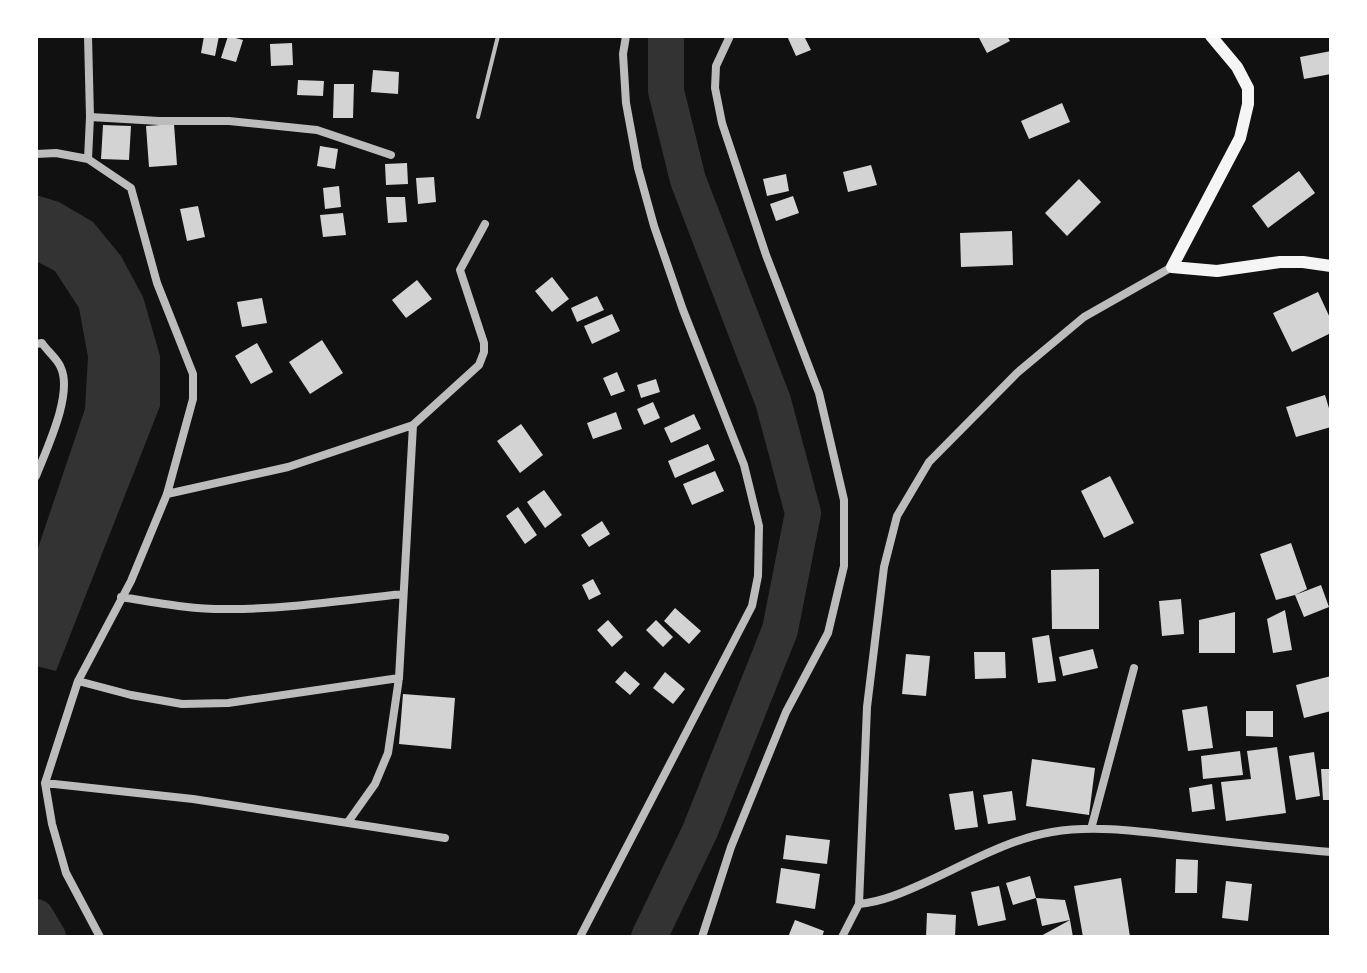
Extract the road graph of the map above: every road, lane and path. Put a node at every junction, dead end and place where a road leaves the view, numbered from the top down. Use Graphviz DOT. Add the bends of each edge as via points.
graph roads {
  1 [pos="88,36"];
  2 [pos="498,36"];
  3 [pos="626,36"];
  4 [pos="730,36"];
  5 [pos="1211,36"];
  6 [pos="90,117"];
  7 [pos="478,117"];
  8 [pos="36,154"];
  9 [pos="391,155"];
  10 [pos="88,159"];
  11 [pos="485,224"];
  12 [pos="1331,266"];
  13 [pos="1172,267"];
  14 [pos="36,344"];
  15 [pos="413,425"];
  16 [pos="36,476"];
  17 [pos="167,494"];
  18 [pos="403,594"];
  19 [pos="121,597"];
  20 [pos="1134,668"];
  21 [pos="399,678"];
  22 [pos="78,681"];
  23 [pos="45,783"];
  24 [pos="348,822"];
  25 [pos="1091,829"];
  26 [pos="445,838"];
  27 [pos="1331,852"];
  28 [pos="859,904"];
  29 [pos="100,937"];
  30 [pos="580,937"];
  31 [pos="702,937"];
  32 [pos="842,937"];
  1 -- 6 [label="street"];
  2 -- 7 [label="lane"];
  3 -- 30 [label="street" via="626,103 638,168 683,310 744,465 759,526 758,576 752,606"];
  4 -- 31 [label="street" via="716,66 717,100 766,255 819,393 844,500 844,566 828,633 780,726 731,847"];
  5 -- 13 [label="main road" via="1237,67 1248,88 1248,104 1240,138"];
  6 -- 9 [label="street" via="317,130"];
  6 -- 10 [label="street"];
  8 -- 10 [label="street"];
  10 -- 17 [label="street" via="131,188 157,283 193,374 193,399"];
  11 -- 15 [label="street" via="460,270 484,352 479,365"];
  12 -- 13 [label="main road" via="1280,262 1217,271"];
  13 -- 28 [label="street" via="1084,317 1017,373 929,462 897,516 884,567 867,707"];
  14 -- 16 [label="street" via="42,343 62,368 65,394"];
  15 -- 17 [label="street" via="288,467"];
  15 -- 18 [label="street"];
  17 -- 19 [label="street"];
  18 -- 19 [label="street" via="230,609"];
  18 -- 21 [label="street"];
  19 -- 22 [label="street"];
  20 -- 25 [label="street"];
  21 -- 22 [label="street" via="228,703 182,704"];
  21 -- 24 [label="street" via="388,753 375,784"];
  22 -- 23 [label="street"];
  23 -- 24 [label="street"];
  23 -- 29 [label="street" via="66,873"];
  24 -- 26 [label="street"];
  25 -- 27 [label="street"];
  25 -- 28 [label="street" via="1005,844 903,892"];
  28 -- 32 [label="street"];
}
